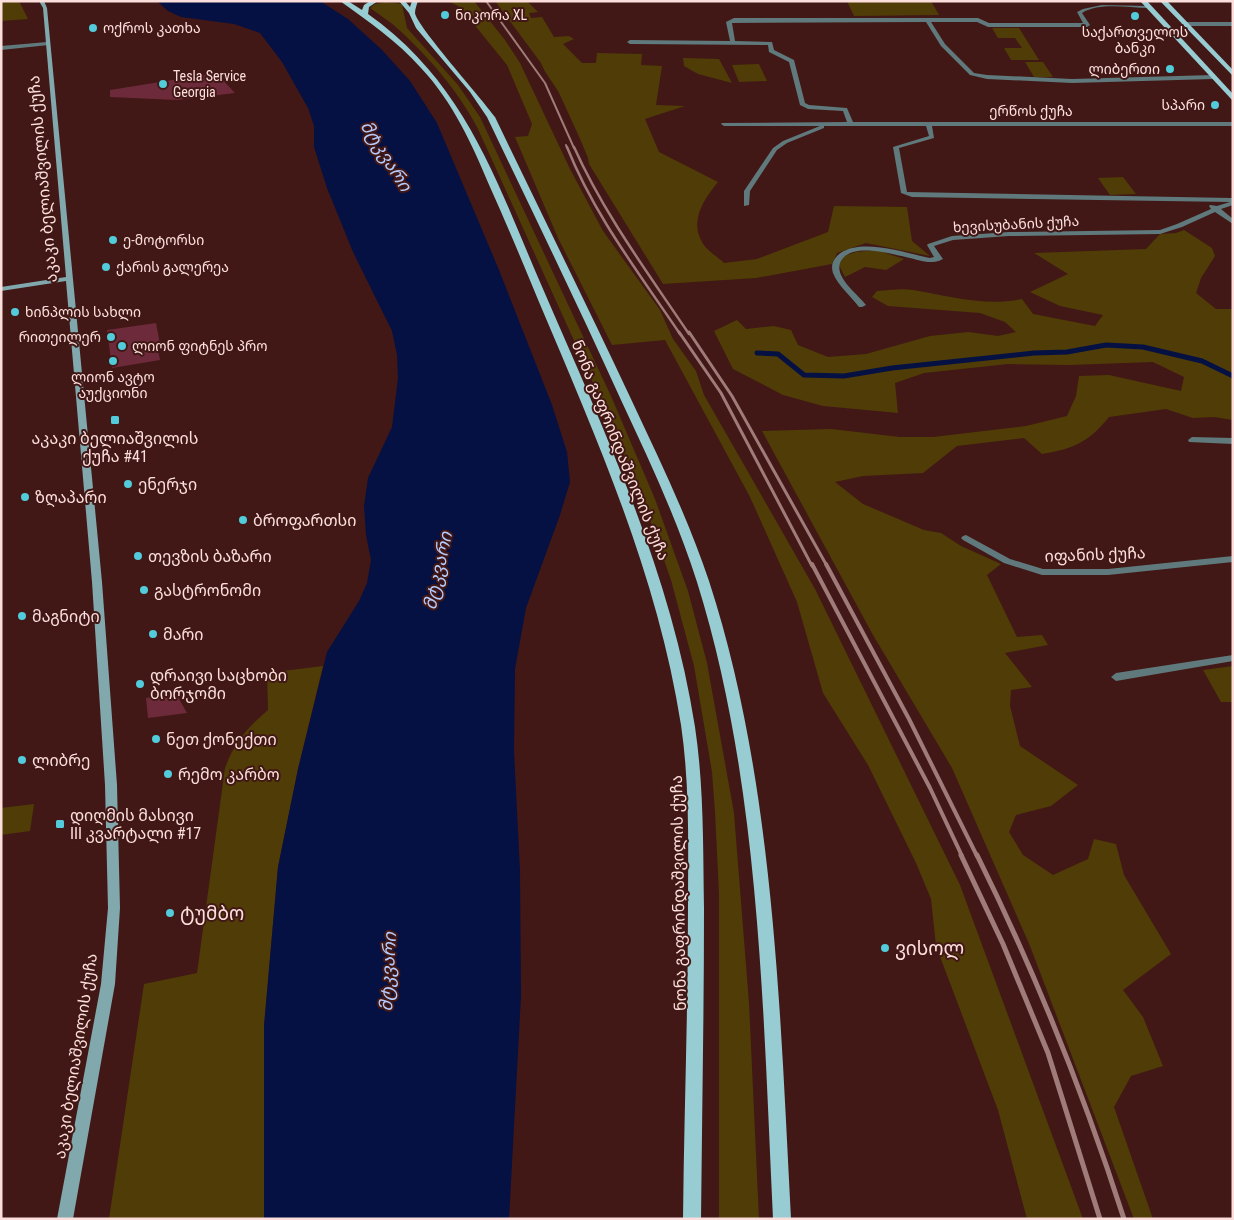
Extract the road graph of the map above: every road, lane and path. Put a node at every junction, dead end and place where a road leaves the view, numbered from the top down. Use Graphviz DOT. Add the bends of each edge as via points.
graph roads {
  1 [pos="41,1"];
  2 [pos="343,1"];
  3 [pos="375,1"];
  4 [pos="402,1"];
  5 [pos="1163,1"];
  6 [pos="1145,4"];
  7 [pos="414,7"];
  8 [pos="365,15"];
  9 [pos="928,20"];
  10 [pos="1184,24"];
  11 [pos="1233,24"];
  12 [pos="630,42"];
  13 [pos="733,42"];
  14 [pos="47,44"];
  15 [pos="1,48"];
  16 [pos="1233,74"];
  17 [pos="1213,77"];
  18 [pos="1233,99"];
  19 [pos="724,124"];
  20 [pos="830,124"];
  21 [pos="851,124"];
  22 [pos="929,124"];
  23 [pos="1233,124"];
  24 [pos="1198,199"];
  25 [pos="1233,202"];
  26 [pos="746,205"];
  27 [pos="1216,208"];
  28 [pos="1233,222"];
  29 [pos="68,279"];
  30 [pos="1,288"];
  31 [pos="862,305"];
  32 [pos="1192,440"];
  33 [pos="1233,441"];
  34 [pos="966,538"];
  35 [pos="1233,559"];
  36 [pos="1233,658"];
  37 [pos="1116,677"];
  38 [pos="65,1219"];
  39 [pos="692,1219"];
  40 [pos="782,1219"];
  1 -- 14 [label="main road, აკაკი ბელიაშვილის ქუჩა"];
  2 -- 8 [label="main road, ნონა გაფრინდაშვილის ქუჩა"];
  3 -- 8 [label="main road" via="366,6"];
  4 -- 7 [label="main road, ნონა გაფრინდაშვილის ქუჩა"];
  5 -- 10 [label="main road"];
  6 -- 9 [label="street" via="1082,10 1079,13 1087,25 988,25 978,20"];
  6 -- 17 [label="main road"];
  7 -- 40 [label="main road, ნონა გაფრინდაშვილის ქუჩა" via="421,33 491,117 652,455 702,581 719,638 746,760 763,908"];
  8 -- 39 [label="main road, ნონა გაფრინდაშვილის ქუჩა" via="419,62 445,92 463,120 606,447 659,595 688,726 696,819"];
  9 -- 13 [label="street" via="734,20 729,22"];
  9 -- 17 [label="street" via="943,45 972,74 980,76 1072,81"];
  10 -- 11 [label="street"];
  10 -- 16 [label="main road"];
  12 -- 13 [label="street"];
  13 -- 21 [label="street" via="770,43 771,52 792,62 802,104 846,109"];
  14 -- 15 [label="street"];
  14 -- 29 [label="main road, აკაკი ბელიაშვილის ქუჩა"];
  17 -- 18 [label="main road"];
  19 -- 20 [label="street, ერწოს ქუჩა"];
  20 -- 21 [label="street, ერწოს ქუჩა"];
  20 -- 26 [label="street, ერწოს ქუჩა" via="775,149 746,191"];
  21 -- 22 [label="street, ერწოს ქუჩა"];
  22 -- 23 [label="street, ერწოს ქუჩა"];
  22 -- 24 [label="street, ხევისუბანის ქუჩა" via="932,137 896,147 904,193 912,196"];
  24 -- 25 [label="street, ხევისუბანის ქუჩა"];
  24 -- 27 [label="street"];
  25 -- 27 [label="street, ხევისუბანის ქუჩა"];
  27 -- 28 [label="street"];
  27 -- 31 [label="street, ხევისუბანის ქუჩა" via="1181,228 1160,232 952,238 930,246 939,259 930,260 876,248 850,250 840,254 836,274"];
  29 -- 30 [label="main road"];
  29 -- 38 [label="main road, აკაკი ბელიაშვილის ქუჩა" via="97,591 111,785 114,908 108,984"];
  32 -- 33 [label="street"];
  34 -- 35 [label="street, იფანის ქუჩა" via="1006,561 1042,572 1108,572"];
  36 -- 37 [label="street"];
}
